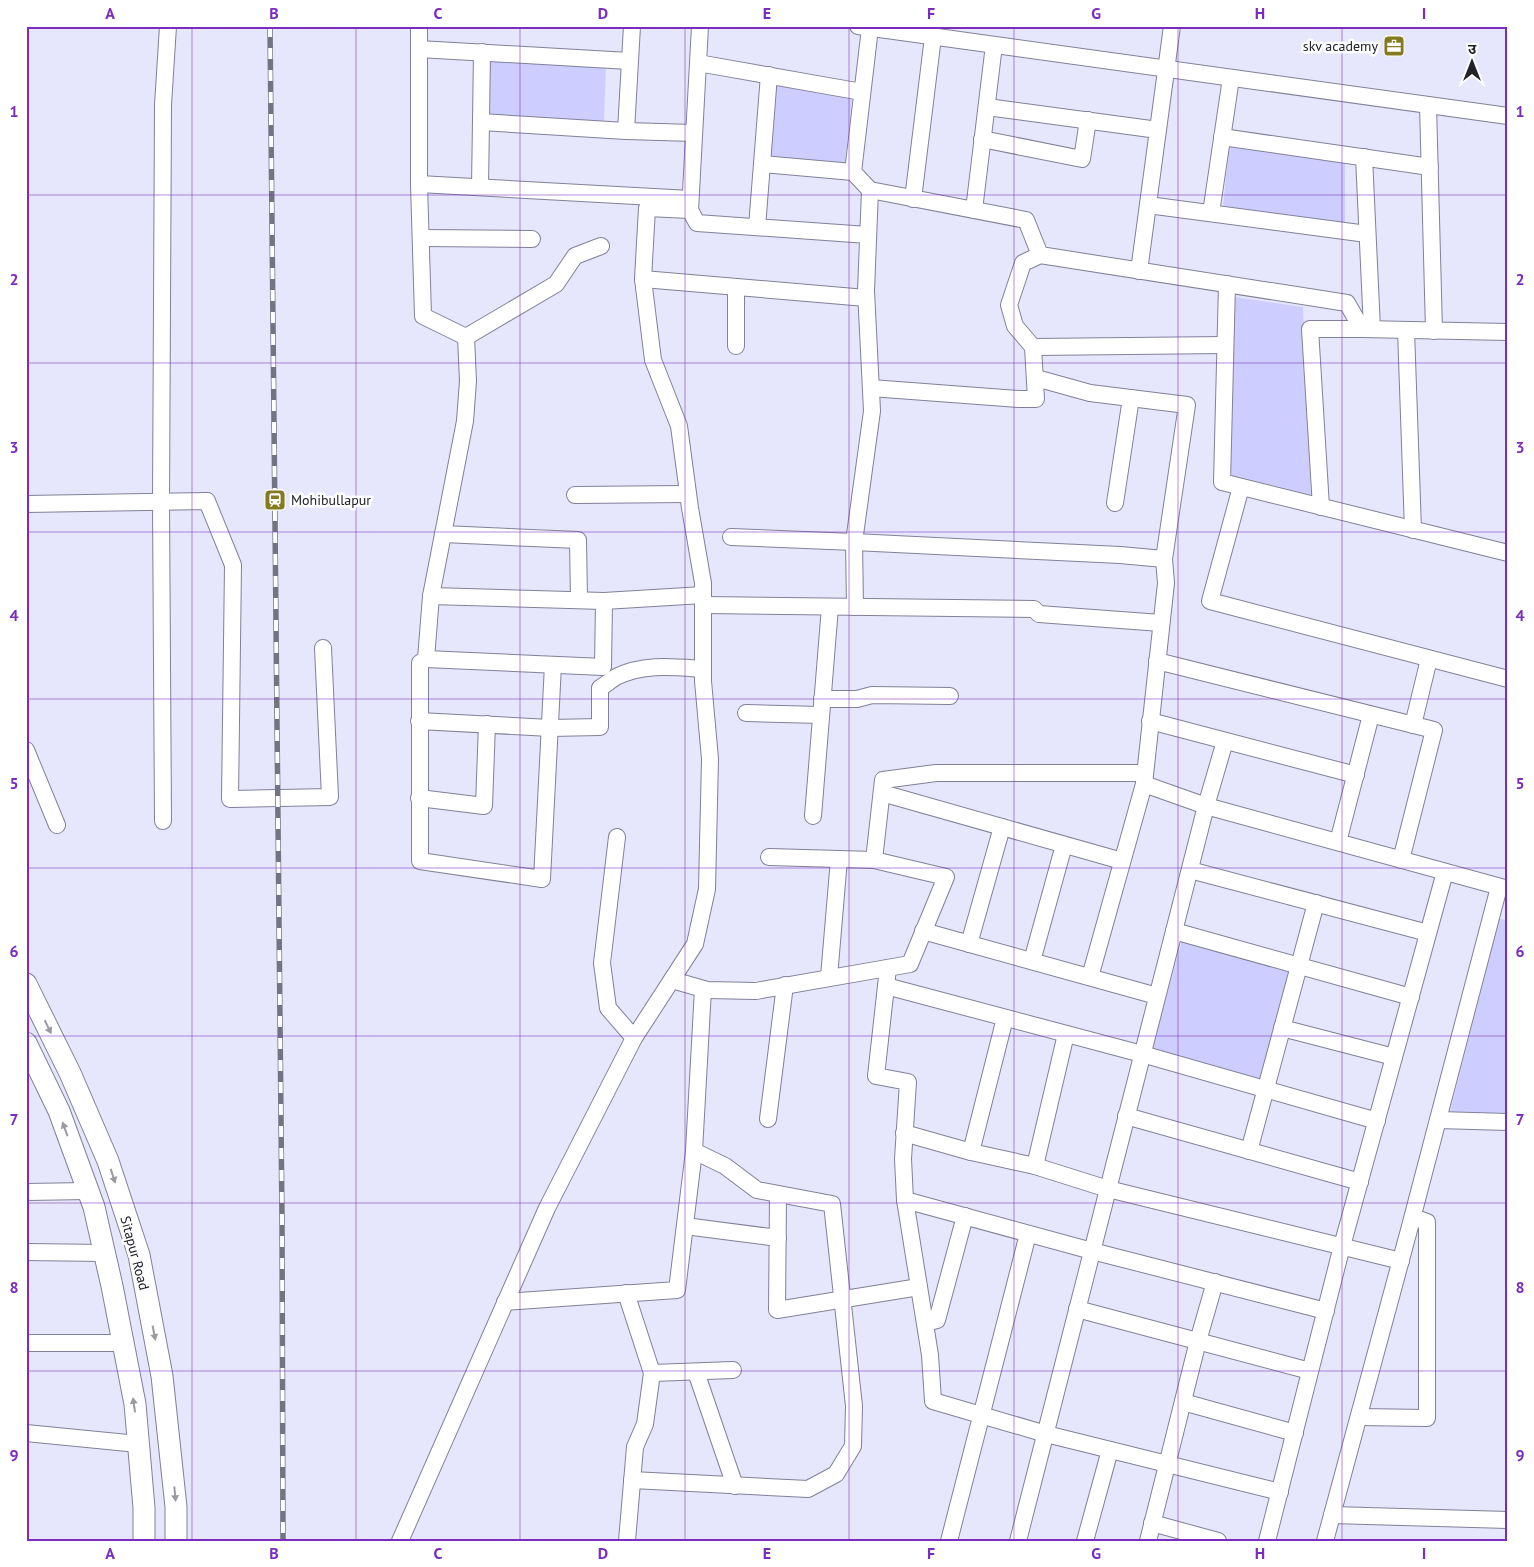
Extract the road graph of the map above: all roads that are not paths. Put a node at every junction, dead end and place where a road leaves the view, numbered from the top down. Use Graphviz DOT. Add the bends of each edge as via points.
graph roads {
  1 [pos="168,26"];
  2 [pos="419,26"];
  3 [pos="632,26"];
  4 [pos="700,26"];
  5 [pos="1172,26"];
  6 [pos="864,27"];
  7 [pos="933,36"];
  8 [pos="994,45"];
  9 [pos="419,48"];
  10 [pos="482,52"];
  11 [pos="629,60"];
  12 [pos="698,64"];
  13 [pos="1166,69"];
  14 [pos="769,76"];
  15 [pos="1231,78"];
  16 [pos="862,92"];
  17 [pos="1428,105"];
  18 [pos="987,107"];
  19 [pos="1508,116"];
  20 [pos="1088,120"];
  21 [pos="481,122"];
  22 [pos="1158,130"];
  23 [pos="626,131"];
  24 [pos="694,133"];
  25 [pos="1222,137"];
  26 [pos="982,140"];
  27 [pos="1364,157"];
  28 [pos="762,164"];
  29 [pos="1430,167"];
  30 [pos="853,172"];
  31 [pos="419,184"];
  32 [pos="480,187"];
  33 [pos="870,190"];
  34 [pos="913,198"];
  35 [pos="690,204"];
  36 [pos="1148,205"];
  37 [pos="974,210"];
  38 [pos="1211,213"];
  39 [pos="757,227"];
  40 [pos="1367,234"];
  41 [pos="868,235"];
  42 [pos="421,238"];
  43 [pos="532,239"];
  44 [pos="601,246"];
  45 [pos="1040,255"];
  46 [pos="1139,271"];
  47 [pos="642,278"];
  48 [pos="1226,284"];
  49 [pos="736,287"];
  50 [pos="866,298"];
  51 [pos="1366,329"];
  52 [pos="1406,330"];
  53 [pos="1434,330"];
  54 [pos="1508,332"];
  55 [pos="466,337"];
  56 [pos="1225,345"];
  57 [pos="736,346"];
  58 [pos="1033,347"];
  59 [pos="1036,378"];
  60 [pos="871,388"];
  61 [pos="1131,398"];
  62 [pos="1241,487"];
  63 [pos="688,494"];
  64 [pos="575,495"];
  65 [pos="161,502"];
  66 [pos="1115,503"];
  67 [pos="26,504"];
  68 [pos="1320,507"];
  69 [pos="1413,530"];
  70 [pos="443,534"];
  71 [pos="731,537"];
  72 [pos="854,542"];
  73 [pos="1508,553"];
  74 [pos="1164,560"];
  75 [pos="431,596"];
  76 [pos="579,600"];
  77 [pos="703,600"];
  78 [pos="604,601"];
  79 [pos="830,607"];
  80 [pos="855,607"];
  81 [pos="1161,623"];
  82 [pos="323,648"];
  83 [pos="426,659"];
  84 [pos="1429,659"];
  85 [pos="1157,661"];
  86 [pos="554,665"];
  87 [pos="703,669"];
  88 [pos="1508,679"];
  89 [pos="950,696"];
  90 [pos="822,707"];
  91 [pos="746,713"];
  92 [pos="1371,715"];
  93 [pos="420,721"];
  94 [pos="1150,721"];
  95 [pos="487,724"];
  96 [pos="1412,725"];
  97 [pos="550,728"];
  98 [pos="1225,741"];
  99 [pos="26,750"];
  100 [pos="1356,775"];
  101 [pos="1144,778"];
  102 [pos="882,793"];
  103 [pos="419,798"];
  104 [pos="1206,806"];
  105 [pos="813,816"];
  106 [pos="163,820"];
  107 [pos="57,826"];
  108 [pos="1002,827"];
  109 [pos="617,837"];
  110 [pos="1338,842"];
  111 [pos="1064,845"];
  112 [pos="769,857"];
  113 [pos="839,859"];
  114 [pos="874,860"];
  115 [pos="1401,860"];
  116 [pos="1122,861"];
  117 [pos="1190,870"];
  118 [pos="1445,872"];
  119 [pos="1503,888"];
  120 [pos="1316,903"];
  121 [pos="923,931"];
  122 [pos="1174,931"];
  123 [pos="1428,933"];
  124 [pos="969,944"];
  125 [pos="1032,961"];
  126 [pos="1299,966"];
  127 [pos="888,968"];
  128 [pos="830,977"];
  129 [pos="1090,977"];
  130 [pos="672,980"];
  131 [pos="26,984"];
  132 [pos="785,985"];
  133 [pos="886,986"];
  134 [pos="703,989"];
  135 [pos="1158,996"];
  136 [pos="1410,997"];
  137 [pos="1005,1018"];
  138 [pos="1282,1028"];
  139 [pos="1066,1034"];
  140 [pos="634,1038"];
  141 [pos="29,1054"];
  142 [pos="1142,1054"];
  143 [pos="1394,1057"];
  144 [pos="1266,1089"];
  145 [pos="1126,1116"];
  146 [pos="768,1119"];
  147 [pos="1377,1120"];
  148 [pos="1438,1120"];
  149 [pos="1508,1122"];
  150 [pos="904,1133"];
  151 [pos="694,1151"];
  152 [pos="1249,1151"];
  153 [pos="971,1152"];
  154 [pos="1035,1166"];
  155 [pos="1360,1182"];
  156 [pos="1108,1189"];
  157 [pos="88,1191"];
  158 [pos="26,1192"];
  159 [pos="778,1195"];
  160 [pos="905,1200"];
  161 [pos="965,1216"];
  162 [pos="1412,1218"];
  163 [pos="684,1226"];
  164 [pos="1028,1234"];
  165 [pos="778,1238"];
  166 [pos="1342,1246"];
  167 [pos="1092,1251"];
  168 [pos="26,1252"];
  169 [pos="105,1253"];
  170 [pos="1401,1261"];
  171 [pos="1215,1282"];
  172 [pos="919,1287"];
  173 [pos="626,1293"];
  174 [pos="843,1299"];
  175 [pos="505,1302"];
  176 [pos="1077,1310"];
  177 [pos="1326,1311"];
  178 [pos="925,1322"];
  179 [pos="1198,1341"];
  180 [pos="26,1344"];
  181 [pos="123,1344"];
  182 [pos="733,1370"];
  183 [pos="1310,1371"];
  184 [pos="696,1372"];
  185 [pos="652,1373"];
  186 [pos="1183,1402"];
  187 [pos="982,1415"];
  188 [pos="1359,1417"];
  189 [pos="26,1433"];
  190 [pos="1295,1433"];
  191 [pos="1046,1434"];
  192 [pos="138,1444"];
  193 [pos="1110,1450"];
  194 [pos="1167,1464"];
  195 [pos="632,1480"];
  196 [pos="734,1486"];
  197 [pos="1280,1492"];
  198 [pos="1332,1515"];
  199 [pos="1508,1520"];
  200 [pos="1152,1523"];
  201 [pos="144,1541"];
  202 [pos="176,1541"];
  203 [pos="400,1541"];
  204 [pos="627,1541"];
  205 [pos="949,1541"];
  206 [pos="1018,1541"];
  207 [pos="1085,1541"];
  208 [pos="1148,1541"];
  209 [pos="1218,1541"];
  210 [pos="1267,1541"];
  211 [pos="1325,1541"];
  1 -- 65 [label="street" via="163,105"];
  2 -- 9 [label="street"];
  3 -- 11 [label="street"];
  4 -- 12 [label="street"];
  5 -- 13 [label="street"];
  6 -- 7 [label="street"];
  6 -- 16 [label="street"];
  7 -- 8 [label="street"];
  7 -- 34 [label="street"];
  8 -- 13 [label="street"];
  8 -- 18 [label="street"];
  9 -- 10 [label="street"];
  9 -- 31 [label="street"];
  10 -- 11 [label="street"];
  10 -- 21 [label="street"];
  11 -- 23 [label="street"];
  12 -- 14 [label="street"];
  12 -- 24 [label="street"];
  13 -- 15 [label="street"];
  13 -- 22 [label="street"];
  14 -- 16 [label="street"];
  14 -- 28 [label="street"];
  15 -- 17 [label="street"];
  15 -- 25 [label="street"];
  16 -- 30 [label="street"];
  17 -- 19 [label="street"];
  17 -- 29 [label="street"];
  18 -- 20 [label="street"];
  18 -- 26 [label="street"];
  20 -- 22 [label="street"];
  20 -- 26 [label="street" via="1082,159"];
  21 -- 23 [label="street"];
  21 -- 32 [label="street"];
  22 -- 36 [label="street"];
  23 -- 24 [label="street"];
  24 -- 35 [label="street"];
  25 -- 27 [label="street"];
  25 -- 38 [label="street"];
  26 -- 37 [label="street"];
  27 -- 29 [label="street"];
  27 -- 40 [label="street"];
  28 -- 30 [label="street"];
  28 -- 39 [label="street"];
  29 -- 53 [label="street"];
  30 -- 33 [label="street"];
  31 -- 32 [label="street"];
  31 -- 42 [label="street"];
  32 -- 35 [label="street"];
  33 -- 34 [label="street"];
  33 -- 41 [label="street"];
  34 -- 37 [label="street"];
  35 -- 39 [label="street" via="697,223"];
  35 -- 47 [label="street" via="647,208"];
  36 -- 38 [label="street"];
  36 -- 46 [label="street"];
  37 -- 45 [label="street" via="1026,220"];
  38 -- 40 [label="street"];
  39 -- 41 [label="street"];
  40 -- 51 [label="street"];
  41 -- 50 [label="street"];
  42 -- 43 [label="street"];
  42 -- 55 [label="street" via="423,316"];
  44 -- 55 [label="street" via="575,256 556,284"];
  45 -- 46 [label="street"];
  45 -- 58 [label="street" via="1022,263 1009,305 1015,326"];
  46 -- 48 [label="street"];
  47 -- 49 [label="street"];
  47 -- 63 [label="street" via="653,360 679,426"];
  48 -- 51 [label="street" via="1347,303"];
  48 -- 56 [label="street"];
  49 -- 50 [label="street"];
  49 -- 57 [label="street"];
  50 -- 60 [label="street"];
  51 -- 52 [label="street"];
  51 -- 68 [label="street" via="1310,329"];
  52 -- 53 [label="street"];
  52 -- 69 [label="street"];
  53 -- 54 [label="street"];
  55 -- 70 [label="street" via="468,381 465,422"];
  56 -- 58 [label="street"];
  56 -- 62 [label="street" via="1222,482"];
  58 -- 59 [label="street"];
  59 -- 60 [label="street" via="1036,399"];
  59 -- 61 [label="street" via="1090,393"];
  60 -- 72 [label="street" via="872,411"];
  61 -- 66 [label="street"];
  61 -- 74 [label="street" via="1188,405"];
  62 -- 68 [label="street"];
  62 -- 84 [label="street" via="1210,601"];
  63 -- 64 [label="street"];
  63 -- 77 [label="street"];
  65 -- 67 [label="street"];
  65 -- 82 [label="street" via="207,501 233,565 230,799 330,797"];
  65 -- 106 [label="street"];
  68 -- 69 [label="street"];
  69 -- 73 [label="street"];
  70 -- 75 [label="street"];
  70 -- 76 [label="street" via="578,540"];
  71 -- 72 [label="street"];
  72 -- 74 [label="street"];
  72 -- 80 [label="street"];
  74 -- 81 [label="street" via="1166,583"];
  75 -- 76 [label="street"];
  75 -- 83 [label="street"];
  76 -- 78 [label="street"];
  77 -- 78 [label="street"];
  77 -- 79 [label="street"];
  77 -- 87 [label="street"];
  78 -- 86 [label="street" via="602,667"];
  79 -- 80 [label="street"];
  79 -- 90 [label="street"];
  80 -- 81 [label="street" via="1034,609 1039,614"];
  81 -- 85 [label="street"];
  83 -- 86 [label="street"];
  83 -- 93 [label="street" via="420,663"];
  84 -- 88 [label="street"];
  84 -- 96 [label="street"];
  85 -- 92 [label="street"];
  85 -- 94 [label="street"];
  86 -- 97 [label="street"];
  87 -- 97 [label="street" via="640,668 616,677 600,688 600,727"];
  87 -- 130 [label="street" via="710,759 707,889 695,944"];
  89 -- 90 [label="street" via="872,695"];
  90 -- 91 [label="street"];
  90 -- 105 [label="street"];
  92 -- 96 [label="street"];
  92 -- 100 [label="street"];
  93 -- 95 [label="street"];
  93 -- 103 [label="street"];
  94 -- 98 [label="street"];
  94 -- 101 [label="street"];
  95 -- 97 [label="street"];
  95 -- 103 [label="street" via="484,806"];
  96 -- 115 [label="street" via="1434,730"];
  97 -- 103 [label="street" via="542,878 420,861"];
  98 -- 100 [label="street"];
  98 -- 104 [label="street"];
  99 -- 107 [label="street"];
  100 -- 110 [label="street"];
  101 -- 102 [label="street" via="936,773 883,780"];
  101 -- 104 [label="street"];
  101 -- 116 [label="street"];
  102 -- 108 [label="street"];
  102 -- 114 [label="street"];
  104 -- 110 [label="street"];
  104 -- 117 [label="street"];
  108 -- 111 [label="street"];
  108 -- 124 [label="street"];
  109 -- 140 [label="street" via="602,963 608,1008"];
  110 -- 115 [label="street"];
  111 -- 116 [label="street"];
  111 -- 125 [label="street"];
  112 -- 113 [label="street"];
  113 -- 114 [label="street"];
  113 -- 128 [label="street"];
  114 -- 121 [label="street" via="946,878"];
  115 -- 118 [label="street"];
  116 -- 129 [label="street"];
  117 -- 120 [label="street"];
  117 -- 122 [label="street"];
  118 -- 119 [label="street"];
  118 -- 123 [label="street"];
  119 -- 148 [label="street"];
  120 -- 123 [label="street"];
  120 -- 126 [label="street"];
  121 -- 124 [label="street"];
  121 -- 127 [label="street" via="910,964"];
  122 -- 126 [label="street"];
  122 -- 135 [label="street"];
  123 -- 136 [label="street"];
  124 -- 125 [label="street"];
  125 -- 129 [label="street"];
  126 -- 136 [label="street"];
  126 -- 138 [label="street"];
  127 -- 128 [label="street"];
  127 -- 133 [label="street"];
  128 -- 132 [label="street"];
  129 -- 135 [label="street"];
  130 -- 134 [label="street"];
  130 -- 140 [label="street"];
  131 -- 202 [label="main road, Sitapur Road, one-way" via="70,1073 108,1161 139,1255 162,1376 175,1498"];
  132 -- 134 [label="street" via="756,991"];
  132 -- 146 [label="street"];
  133 -- 137 [label="street"];
  133 -- 150 [label="street" via="876,1076 908,1082"];
  134 -- 151 [label="street"];
  135 -- 142 [label="street"];
  136 -- 143 [label="street"];
  137 -- 139 [label="street"];
  137 -- 153 [label="street"];
  138 -- 143 [label="street"];
  138 -- 144 [label="street"];
  139 -- 142 [label="street"];
  139 -- 154 [label="street"];
  140 -- 175 [label="street" via="547,1208"];
  157 -- 141 [label="main road, Sitapur Road, one-way" via="59,1111"];
  142 -- 144 [label="street"];
  142 -- 145 [label="street"];
  143 -- 147 [label="street"];
  144 -- 147 [label="street"];
  144 -- 152 [label="street"];
  145 -- 152 [label="street"];
  145 -- 156 [label="street"];
  147 -- 155 [label="street"];
  148 -- 149 [label="street"];
  148 -- 162 [label="street"];
  150 -- 153 [label="street"];
  150 -- 160 [label="street"];
  151 -- 159 [label="street" via="725,1166 757,1190"];
  151 -- 163 [label="street"];
  152 -- 155 [label="street"];
  153 -- 154 [label="street"];
  154 -- 156 [label="street"];
  155 -- 166 [label="street"];
  156 -- 166 [label="street"];
  156 -- 167 [label="street"];
  157 -- 158 [label="street"];
  157 -- 169 [label="main road, Sitapur Road"];
  159 -- 165 [label="street"];
  159 -- 174 [label="street" via="832,1204"];
  160 -- 161 [label="street"];
  160 -- 172 [label="street"];
  161 -- 164 [label="street"];
  161 -- 178 [label="street" via="937,1320"];
  162 -- 170 [label="street"];
  162 -- 188 [label="street" via="1427,1222 1427,1418"];
  163 -- 165 [label="street"];
  163 -- 173 [label="street" via="677,1290"];
  164 -- 167 [label="street"];
  164 -- 187 [label="street"];
  165 -- 174 [label="street" via="777,1310"];
  166 -- 170 [label="street"];
  166 -- 177 [label="street"];
  167 -- 171 [label="street"];
  167 -- 176 [label="street"];
  168 -- 169 [label="street"];
  169 -- 181 [label="main road, Sitapur Road"];
  170 -- 188 [label="street"];
  171 -- 177 [label="street"];
  171 -- 179 [label="street"];
  172 -- 174 [label="street"];
  172 -- 178 [label="street"];
  173 -- 175 [label="street"];
  173 -- 185 [label="street"];
  174 -- 196 [label="street" via="854,1406 853,1446 836,1474 808,1489"];
  175 -- 203 [label="street"];
  176 -- 179 [label="street"];
  176 -- 191 [label="street"];
  177 -- 183 [label="street"];
  178 -- 187 [label="street" via="933,1402"];
  179 -- 183 [label="street"];
  179 -- 186 [label="street"];
  180 -- 181 [label="street"];
  192 -- 181 [label="main road, Sitapur Road, one-way" via="135,1404"];
  182 -- 184 [label="street"];
  183 -- 190 [label="street"];
  184 -- 185 [label="street"];
  184 -- 196 [label="street"];
  185 -- 195 [label="street" via="645,1424 635,1448"];
  186 -- 190 [label="street"];
  186 -- 194 [label="street"];
  187 -- 191 [label="street"];
  187 -- 205 [label="street"];
  188 -- 198 [label="street"];
  189 -- 192 [label="street"];
  190 -- 197 [label="street"];
  191 -- 193 [label="street"];
  191 -- 206 [label="street"];
  192 -- 201 [label="main road, Sitapur Road"];
  193 -- 194 [label="street"];
  193 -- 207 [label="street"];
  194 -- 197 [label="street"];
  194 -- 200 [label="street"];
  195 -- 196 [label="street"];
  195 -- 204 [label="street"];
  197 -- 210 [label="street"];
  198 -- 199 [label="street"];
  198 -- 211 [label="street"];
  200 -- 208 [label="street"];
  200 -- 209 [label="street"];
}
